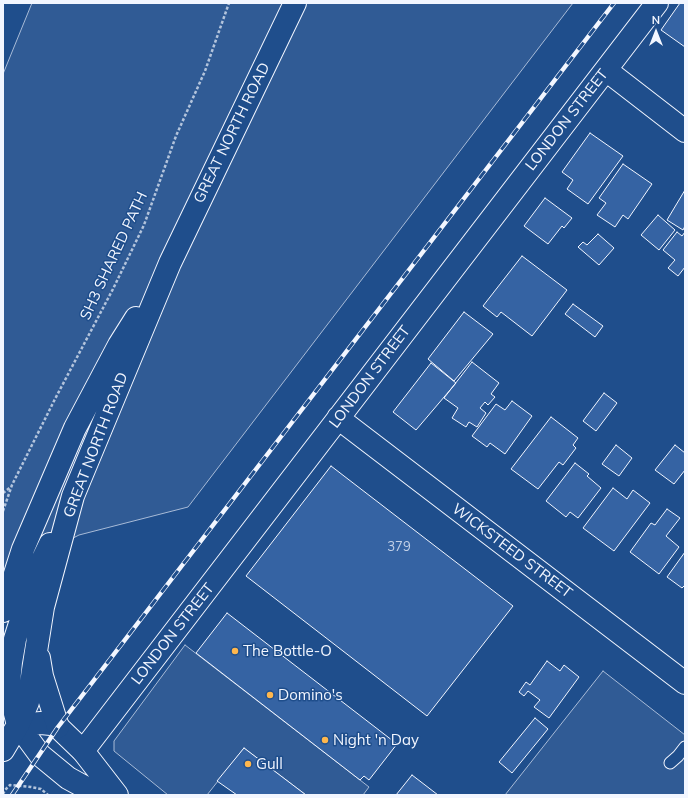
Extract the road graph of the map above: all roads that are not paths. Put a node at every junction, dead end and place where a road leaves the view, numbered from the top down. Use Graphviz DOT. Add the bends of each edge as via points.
graph roads {
  1 [pos="295,3"];
  2 [pos="657,3"];
  3 [pos="606,70"];
  4 [pos="685,131"];
  5 [pos="170,264"];
  6 [pos="338,418"];
  7 [pos="73,496"];
  8 [pos="3,611"];
  9 [pos="37,645"];
  10 [pos="685,683"];
  11 [pos="18,725"];
  12 [pos="58,727"];
  13 [pos="685,746"];
  14 [pos="3,750"];
  15 [pos="82,751"];
  16 [pos="670,763"];
  17 [pos="99,795"];
  18 [pos="117,795"];
  1 -- 5 [label="main road, GREAT NORTH ROAD"];
  2 -- 3 [label="main road, LONDON STREET"];
  3 -- 4 [label="main road"];
  3 -- 6 [label="main road, LONDON STREET"];
  5 -- 7 [label="main road, GREAT NORTH ROAD"];
  5 -- 8 [label="main road, GREAT NORTH ROAD" via="119,345 76,428 23,549"];
  6 -- 10 [label="main road, WICKSTEED STREET"];
  6 -- 15 [label="main road, LONDON STREET"];
  7 -- 9 [label="main road, GREAT NORTH ROAD" via="43,607"];
  7 -- 11 [label="main road" via="36,573 15,639 9,683"];
  9 -- 11 [label="main road, GREAT NORTH ROAD" via="28,702"];
  9 -- 12 [label="main road" via="42,676"];
  11 -- 12 [label="main road" via="41,723"];
  11 -- 14 [label="main road"];
  11 -- 17 [label="main road" via="40,754 68,778"];
  12 -- 15 [label="main road"];
  13 -- 16 [label="lane"];
  15 -- 18 [label="main road"];
}
